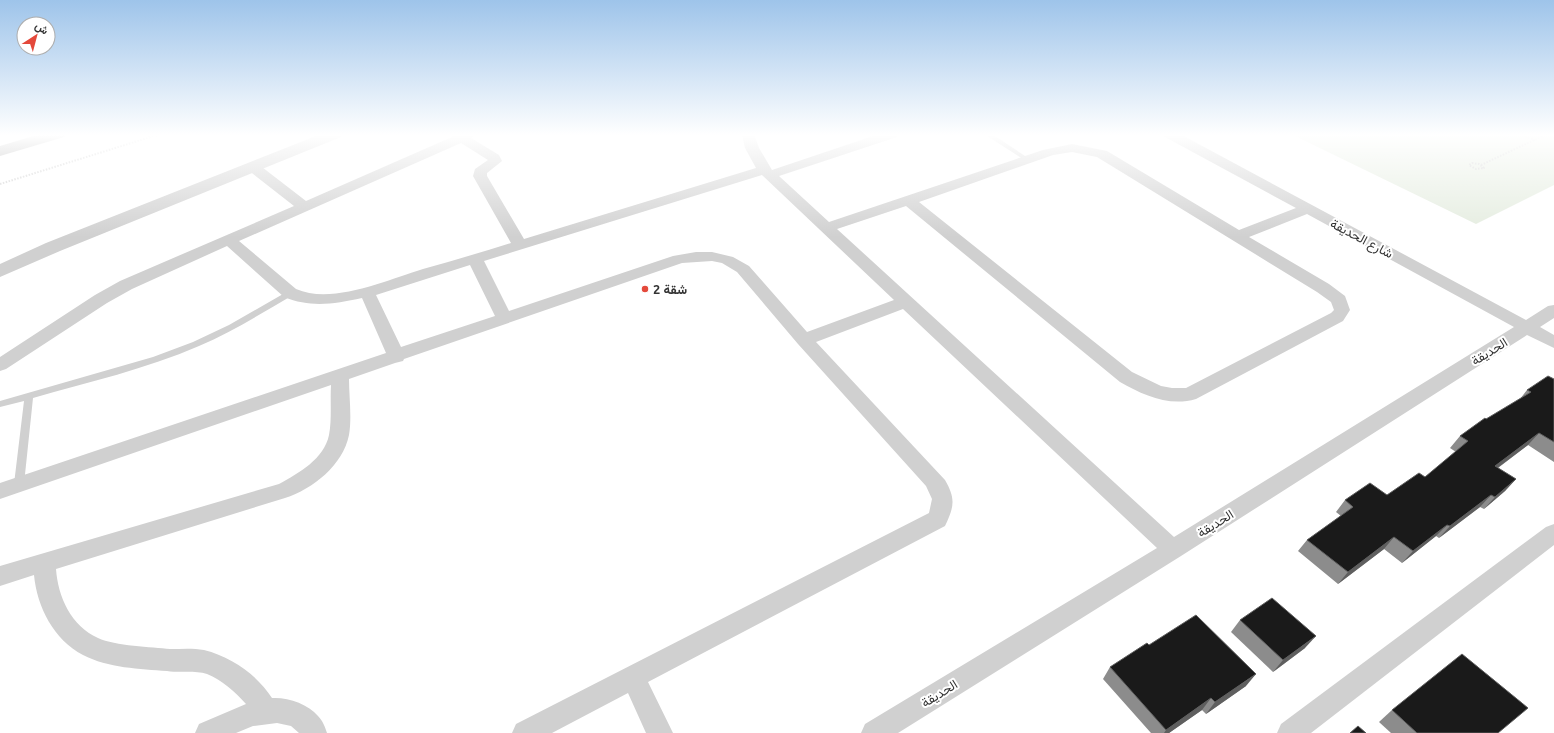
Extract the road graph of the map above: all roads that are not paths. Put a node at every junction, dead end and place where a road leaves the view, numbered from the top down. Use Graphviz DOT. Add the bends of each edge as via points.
graph roads {
  1 [pos="250,168"];
  2 [pos="255,168"];
  3 [pos="390,168"];
  4 [pos="484,168"];
  5 [pos="765,168"];
  6 [pos="779,168"];
  7 [pos="1004,168"];
  8 [pos="1126,168"];
  9 [pos="1233,168"];
  10 [pos="767,172"];
  11 [pos="909,201"];
  12 [pos="305,207"];
  13 [pos="1308,209"];
  14 [pos="826,228"];
  15 [pos="1238,236"];
  16 [pos="229,240"];
  17 [pos="520,245"];
  18 [pos="475,259"];
  19 [pos="0,271"];
  20 [pos="367,292"];
  21 [pos="290,293"];
  22 [pos="906,302"];
  23 [pos="1554,310"];
  24 [pos="505,319"];
  25 [pos="1527,327"];
  26 [pos="804,340"];
  27 [pos="1554,342"];
  28 [pos="397,356"];
  29 [pos="1,364"];
  30 [pos="340,376"];
  31 [pos="29,396"];
  32 [pos="0,404"];
  33 [pos="19,484"];
  34 [pos="0,491"];
  35 [pos="1554,533"];
  36 [pos="1173,549"];
  37 [pos="45,563"];
  38 [pos="0,576"];
  39 [pos="633,677"];
  40 [pos="266,711"];
  41 [pos="208,733"];
  42 [pos="314,733"];
  43 [pos="525,733"];
  44 [pos="660,733"];
  45 [pos="874,733"];
  46 [pos="1290,733"];
  1 -- 19 [label="street" via="53,247"];
  2 -- 12 [label="street"];
  3 -- 12 [label="street"];
  4 -- 17 [label="street" via="480,176"];
  5 -- 10 [label="street"];
  6 -- 10 [label="street"];
  7 -- 11 [label="street"];
  8 -- 15 [label="street"];
  9 -- 13 [label="street, شارع الحديقة"];
  10 -- 14 [label="street"];
  10 -- 17 [label="street"];
  11 -- 14 [label="street"];
  11 -- 15 [label="street" via="1126,377 1140,385 1175,396 1189,394 1203,387 1337,317 1342,310 1339,300"];
  12 -- 16 [label="street"];
  13 -- 15 [label="street"];
  13 -- 25 [label="street, شارع الحديقة"];
  14 -- 22 [label="street"];
  16 -- 21 [label="street"];
  16 -- 29 [label="street" via="113,292"];
  17 -- 18 [label="street"];
  18 -- 20 [label="street"];
  18 -- 24 [label="street"];
  20 -- 21 [label="street" via="316,300 299,298"];
  20 -- 28 [label="street"];
  21 -- 31 [label="lane" via="232,328 196,344 156,359"];
  22 -- 26 [label="street"];
  22 -- 36 [label="street"];
  23 -- 25 [label="street, الحديقة"];
  24 -- 26 [label="street" via="679,259 702,256 733,262 743,269"];
  24 -- 28 [label="street"];
  25 -- 27 [label="street, شارع الحديقة"];
  25 -- 36 [label="street, الحديقة"];
  26 -- 39 [label="street" via="933,480 943,494 943,505 937,520"];
  28 -- 30 [label="street"];
  30 -- 33 [label="street"];
  30 -- 37 [label="street" via="338,441 323,464 306,478 285,490"];
  31 -- 32 [label="lane"];
  31 -- 33 [label="lane"];
  33 -- 34 [label="street"];
  35 -- 46 [label="street"];
  36 -- 45 [label="street, الحديقة"];
  37 -- 38 [label="street"];
  37 -- 40 [label="street" via="45,580 54,612 77,637 93,648 150,658 206,663 237,678 249,688"];
  39 -- 43 [label="street"];
  39 -- 44 [label="street"];
  40 -- 41 [label="street" via="250,714"];
  40 -- 42 [label="street" via="293,714 304,720"];
}
